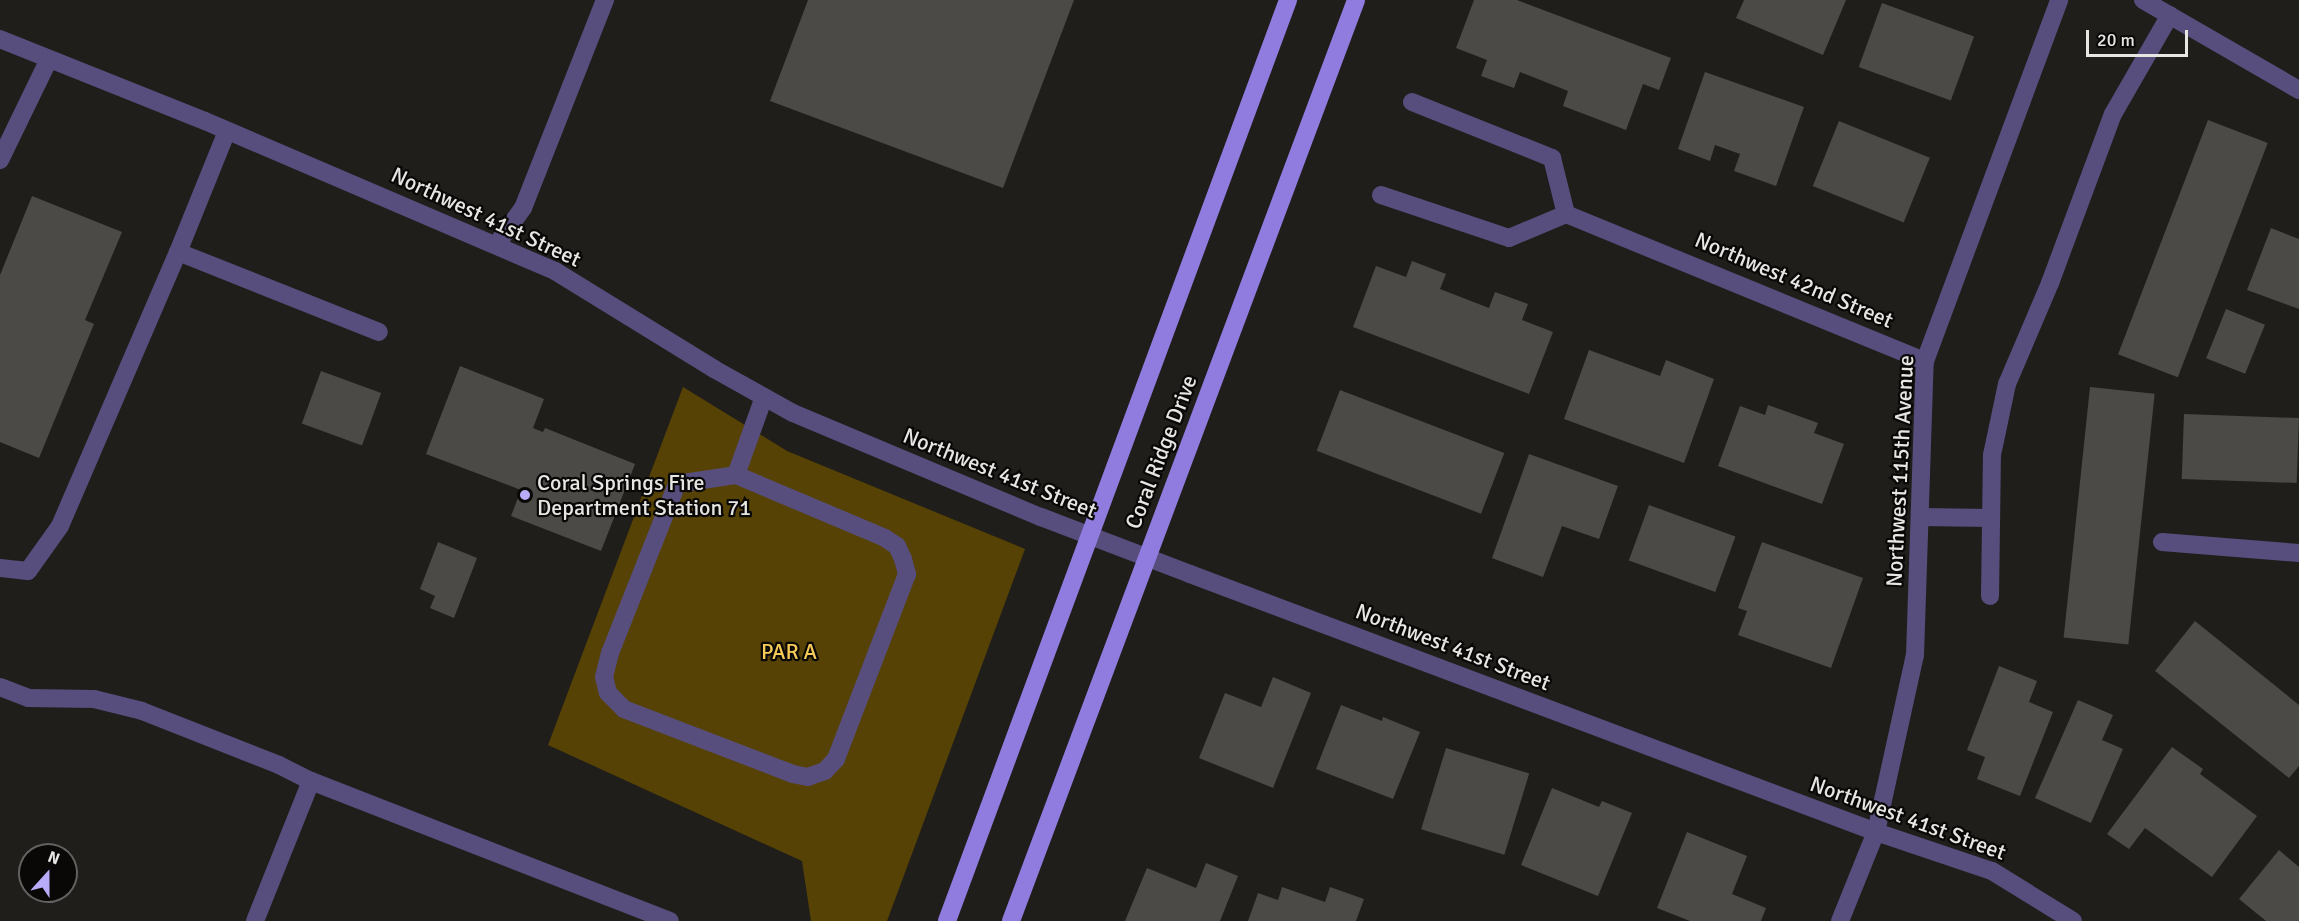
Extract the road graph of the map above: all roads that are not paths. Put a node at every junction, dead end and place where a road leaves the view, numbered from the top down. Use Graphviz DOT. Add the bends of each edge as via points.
graph roads {
  1 [pos="605,0"];
  2 [pos="1288,0"];
  3 [pos="1356,0"];
  4 [pos="2059,0"];
  5 [pos="2143,0"];
  6 [pos="2170,15"];
  7 [pos="0,39"];
  8 [pos="49,59"];
  9 [pos="2299,90"];
  10 [pos="1412,102"];
  11 [pos="227,131"];
  12 [pos="0,160"];
  13 [pos="1381,195"];
  14 [pos="1566,214"];
  15 [pos="497,244"];
  16 [pos="178,252"];
  17 [pos="378,332"];
  18 [pos="1925,361"];
  19 [pos="764,397"];
  20 [pos="735,475"];
  21 [pos="1920,518"];
  22 [pos="1991,518"];
  23 [pos="1090,536"];
  24 [pos="2162,542"];
  25 [pos="2299,553"];
  26 [pos="1147,558"];
  27 [pos="0,568"];
  28 [pos="1990,596"];
  29 [pos="0,687"];
  30 [pos="311,781"];
  31 [pos="1876,832"];
  32 [pos="255,921"];
  33 [pos="670,921"];
  34 [pos="947,921"];
  35 [pos="1011,921"];
  36 [pos="1840,921"];
  37 [pos="2073,921"];
  1 -- 15 [label="street" via="523,208"];
  2 -- 23 [label="main road, Coral Ridge Drive"];
  3 -- 26 [label="main road, Coral Ridge Drive"];
  4 -- 18 [label="street, Northwest 115th Avenue"];
  5 -- 6 [label="street"];
  6 -- 9 [label="street"];
  6 -- 22 [label="street" via="2112,114 2050,283 2007,384 1992,455"];
  7 -- 8 [label="street, Northwest 41st Street"];
  8 -- 11 [label="street, Northwest 41st Street"];
  8 -- 12 [label="street"];
  10 -- 14 [label="street" via="1551,158"];
  11 -- 15 [label="street, Northwest 41st Street"];
  11 -- 16 [label="street"];
  13 -- 14 [label="street" via="1509,238"];
  14 -- 18 [label="street, Northwest 42nd Street"];
  15 -- 19 [label="street, Northwest 41st Street" via="555,271"];
  16 -- 17 [label="street"];
  16 -- 27 [label="street" via="60,526 28,571"];
  18 -- 21 [label="street, Northwest 115th Avenue"];
  19 -- 20 [label="street"];
  19 -- 23 [label="street, Northwest 41st Street" via="793,413"];
  20 -- 20 [label="street" via="677,484 604,677 608,693 624,709 808,777 825,771 836,759 907,574 897,546 885,538"];
  21 -- 22 [label="street"];
  21 -- 31 [label="street, Northwest 115th Avenue" via="1916,655"];
  22 -- 28 [label="street"];
  23 -- 26 [label="street, Northwest 41st Street"];
  23 -- 34 [label="main road, Coral Ridge Drive"];
  24 -- 25 [label="street"];
  26 -- 31 [label="street, Northwest 41st Street"];
  26 -- 35 [label="main road, Coral Ridge Drive"];
  29 -- 30 [label="street" via="28,698 94,699 142,711"];
  30 -- 32 [label="street"];
  30 -- 33 [label="street"];
  31 -- 36 [label="street, Northwest 115th Avenue"];
  31 -- 37 [label="street, Northwest 41st Street" via="1992,871"];
}
